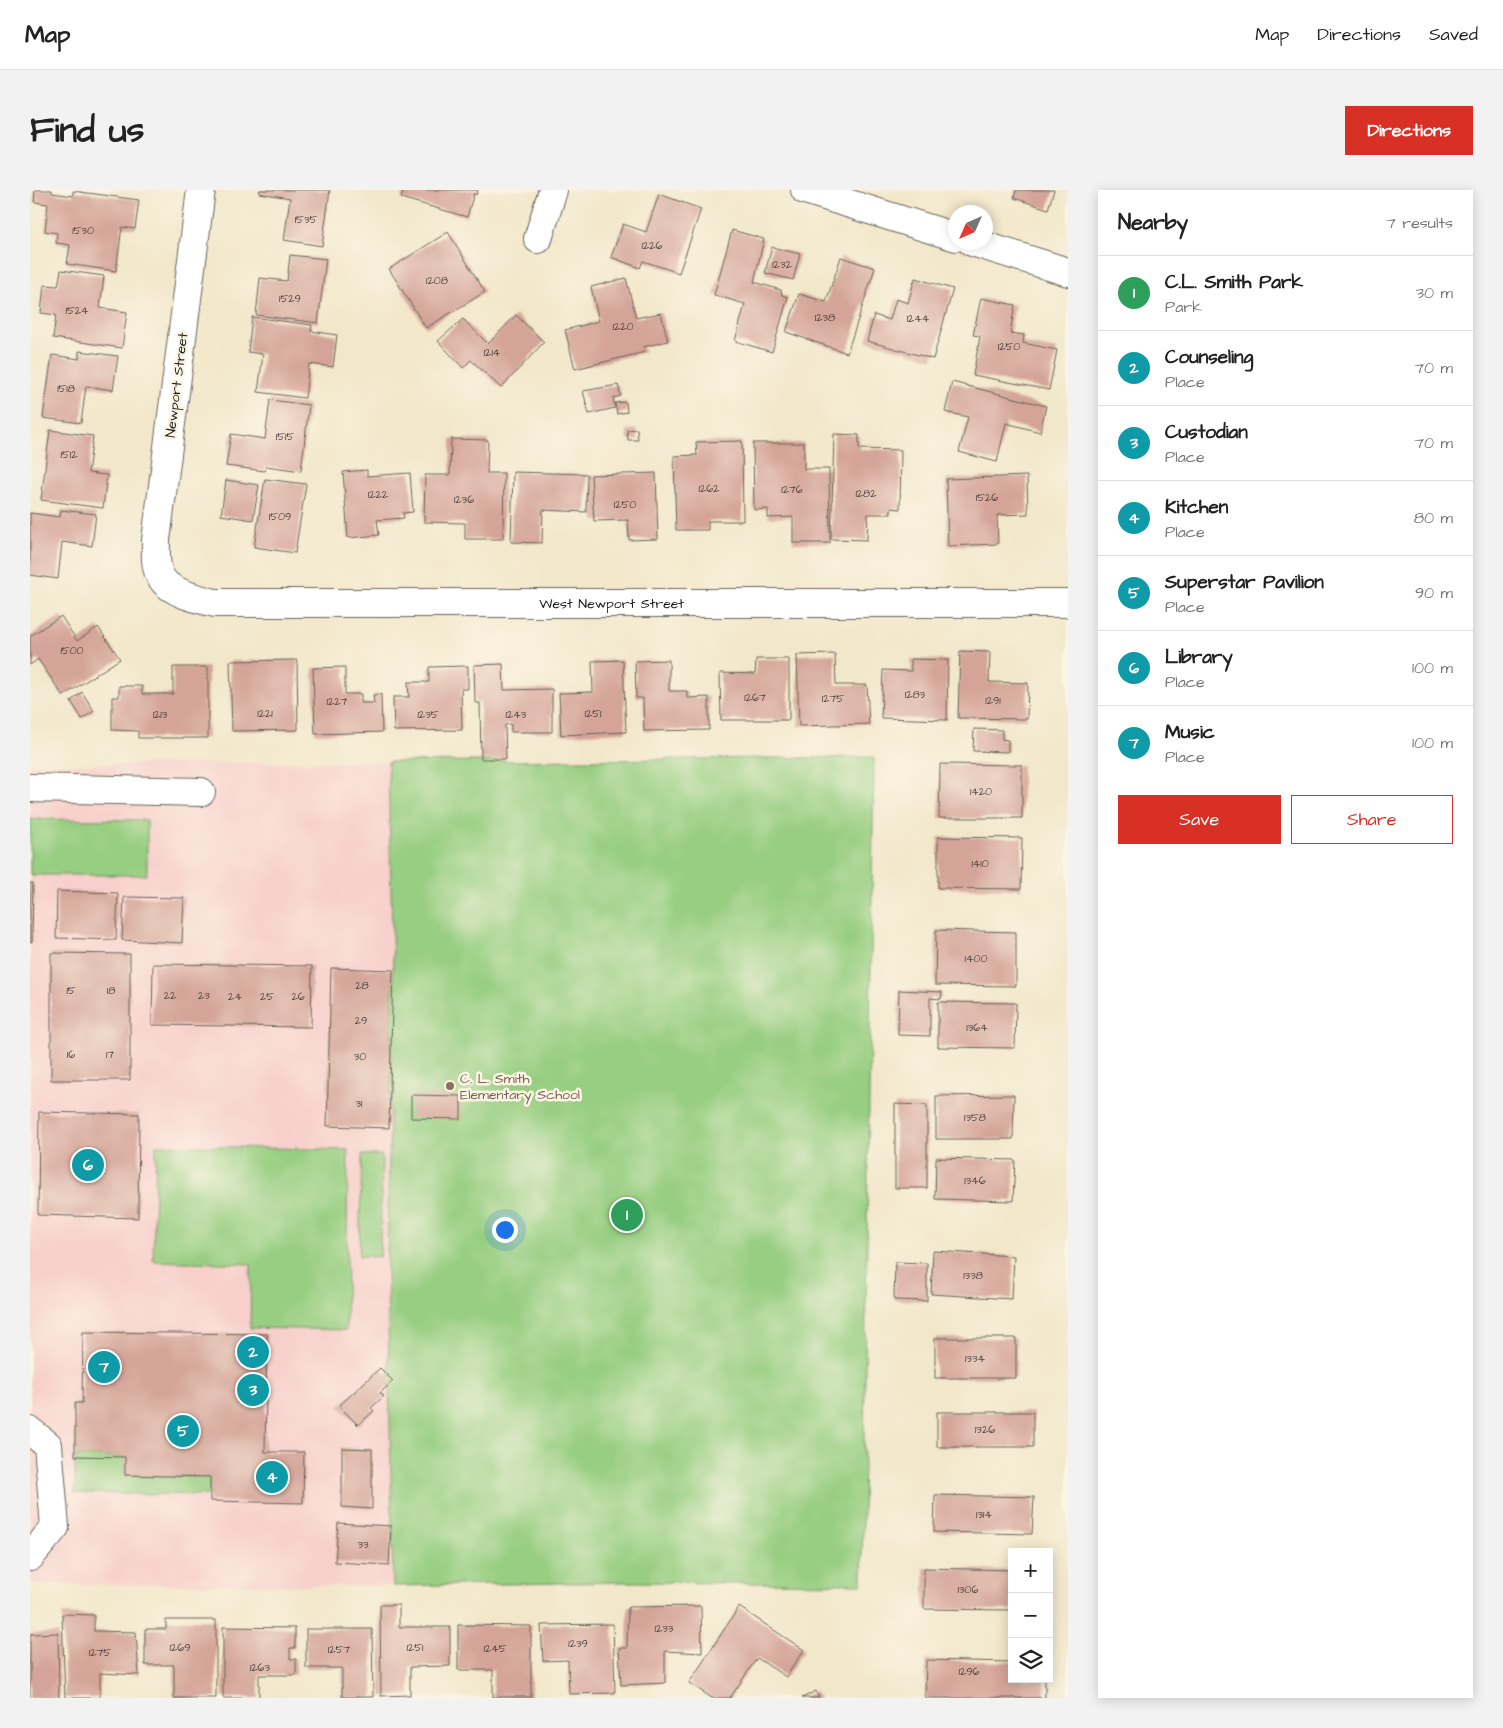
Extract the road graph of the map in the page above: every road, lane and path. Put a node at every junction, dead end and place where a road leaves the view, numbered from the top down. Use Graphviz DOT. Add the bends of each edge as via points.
graph roads {
  1 [pos="201,190"];
  2 [pos="553,190"];
  3 [pos="804,190"];
  4 [pos="948,235"];
  5 [pos="538,239"];
  6 [pos="993,249"];
  7 [pos="1068,272"];
  8 [pos="162,579"];
  9 [pos="1068,603"];
  10 [pos="30,788"];
  11 [pos="201,792"];
  12 [pos="30,1432"];
  13 [pos="30,1557"];
  1 -- 8 [label="street, Newport Street" via="156,540 156,561"];
  2 -- 5 [label="street"];
  3 -- 4 [label="street"];
  6 -- 7 [label="street"];
  8 -- 9 [label="street, West Newport Street" via="193,598 215,603"];
  10 -- 11 [label="street"];
  12 -- 13 [label="street" via="48,1445 55,1527"];
}
